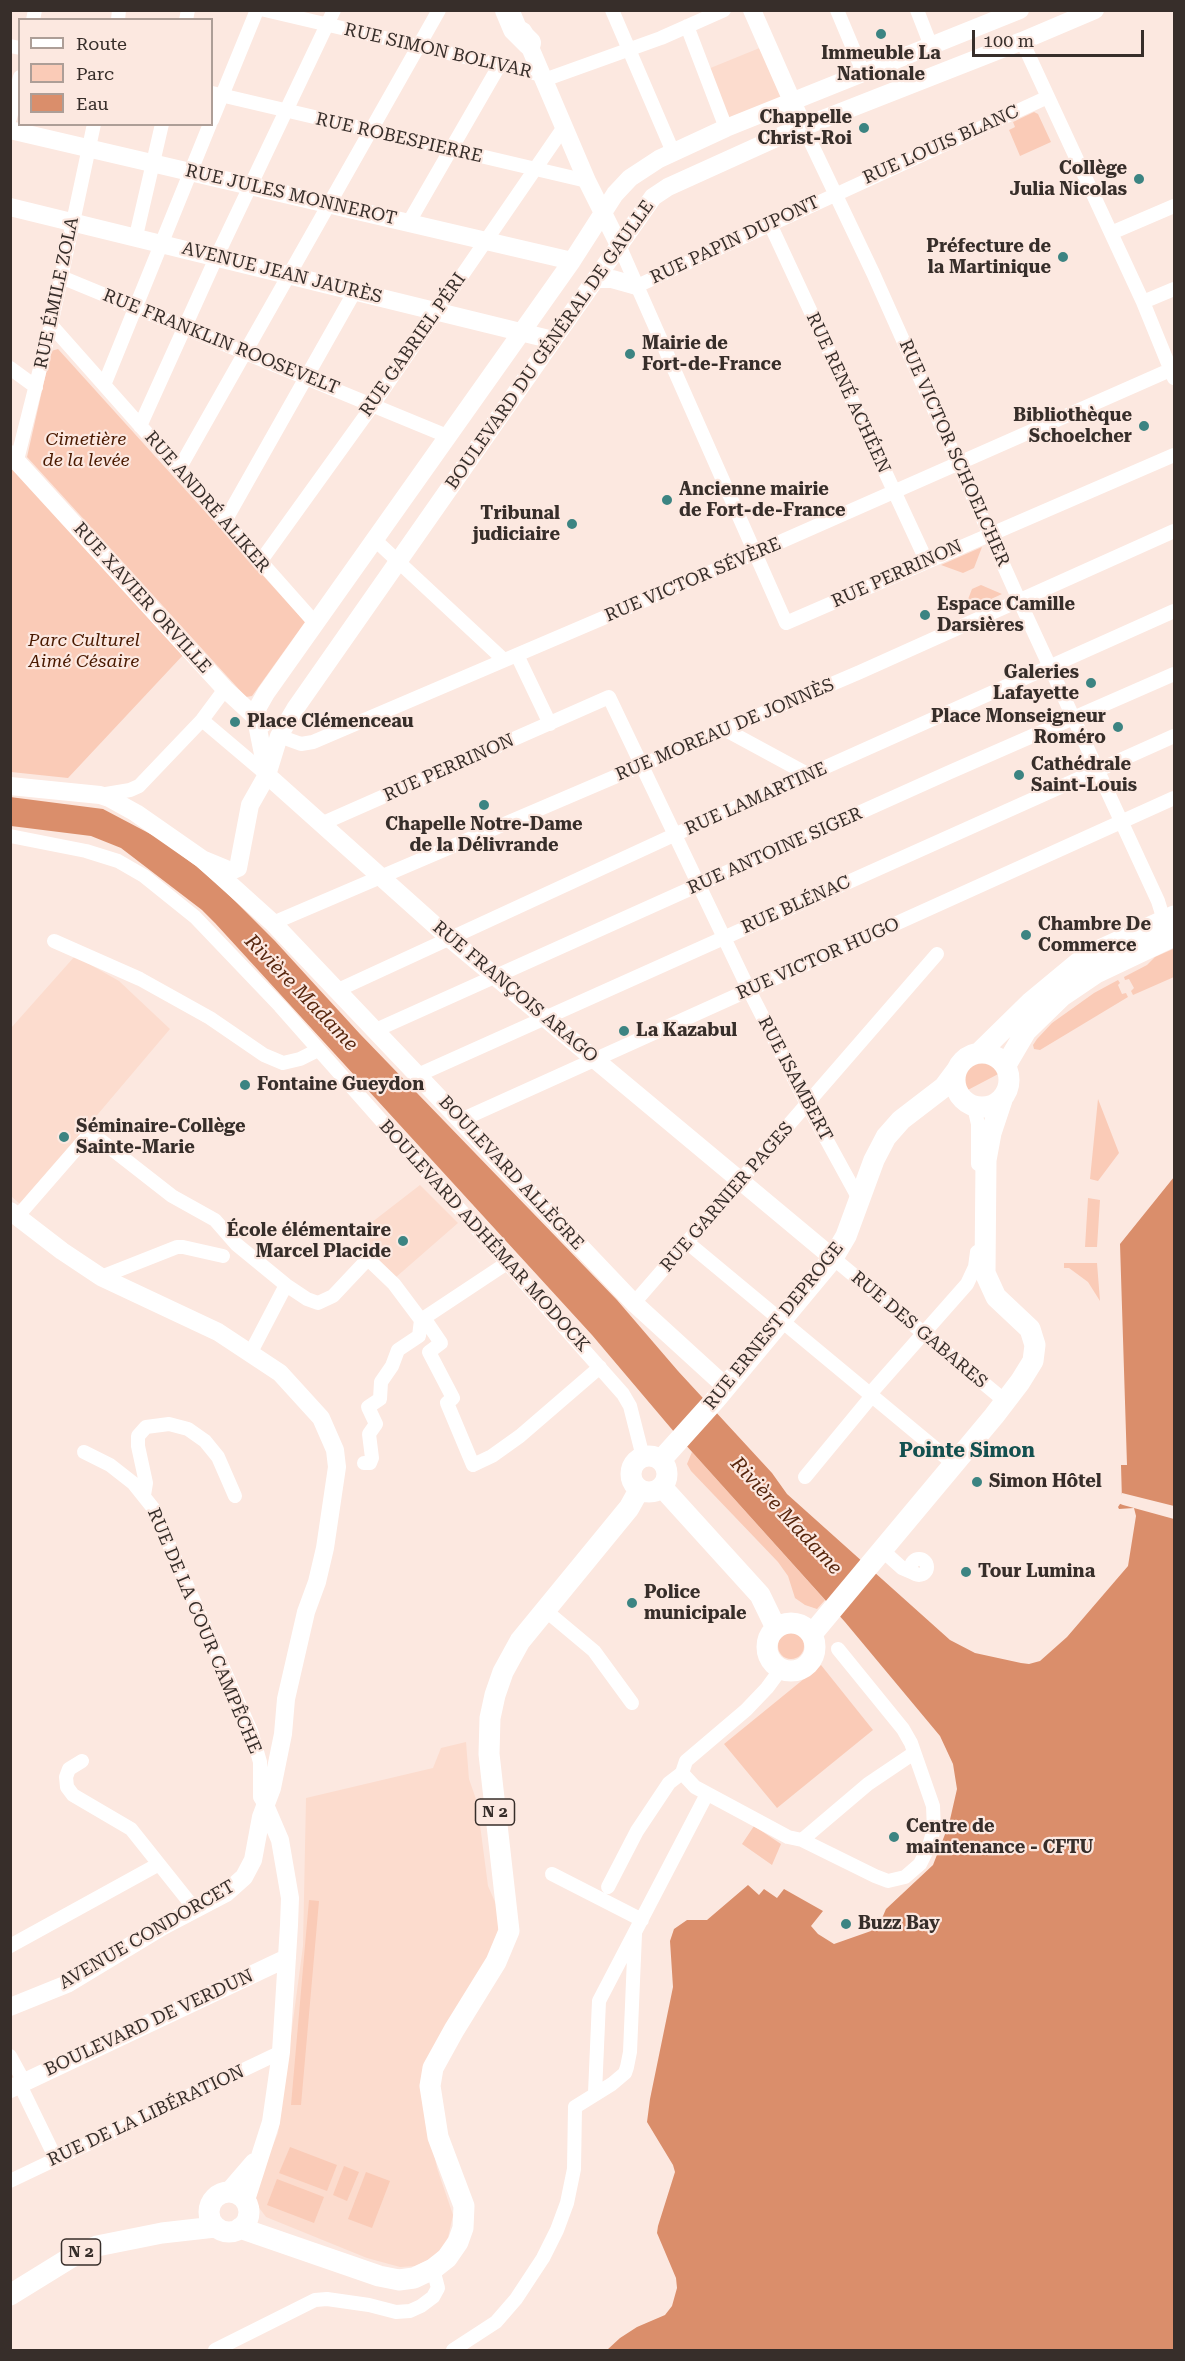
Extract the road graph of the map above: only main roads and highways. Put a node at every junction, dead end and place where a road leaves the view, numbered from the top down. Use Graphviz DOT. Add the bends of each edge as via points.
graph roads {
  1 [pos="507,10"];
  2 [pos="514,10"];
  3 [pos="752,10"];
  4 [pos="1095,10"];
  5 [pos="1010,13"];
  6 [pos="1022,41"];
  7 [pos="529,43"];
  8 [pos="924,78"];
  9 [pos="792,100"];
  10 [pos="803,126"];
  11 [pos="10,130"];
  12 [pos="10,207"];
  13 [pos="603,215"];
  14 [pos="587,238"];
  15 [pos="615,252"];
  16 [pos="572,261"];
  17 [pos="596,279"];
  18 [pos="637,285"];
  19 [pos="521,332"];
  20 [pos="553,340"];
  21 [pos="14,457"];
  22 [pos="378,534"];
  23 [pos="403,555"];
  24 [pos="256,719"];
  25 [pos="279,736"];
  26 [pos="267,776"];
  27 [pos="10,786"];
  28 [pos="202,859"];
  29 [pos="240,862"];
  30 [pos="251,901"];
  31 [pos="1171,924"];
  32 [pos="980,1052"];
  33 [pos="1006,1065"];
  34 [pos="956,1071"];
  35 [pos="1002,1100"];
  36 [pos="14,1214"];
  37 [pos="833,1258"];
  38 [pos="721,1394"];
  39 [pos="652,1459"];
  40 [pos="662,1487"];
  41 [pos="639,1490"];
  42 [pos="776,1628"];
  43 [pos="812,1634"];
  44 [pos="265,1804"];
  45 [pos="287,1958"];
  46 [pos="10,2007"];
  47 [pos="15,2087"];
  48 [pos="241,2208"];
  49 [pos="212,2217"];
  50 [pos="10,2295"];
  1 -- 7 [label="highway" via="515,28"];
  2 -- 7 [label="main road"];
  3 -- 9 [label="main road"];
  4 -- 6 [label="main road, BOULEVARD DU GÉNÉRAL DE GAULLE"];
  5 -- 6 [label="main road"];
  5 -- 8 [label="main road" via="989,42"];
  5 -- 9 [label="main road, BOULEVARD DU GÉNÉRAL DE GAULLE"];
  6 -- 8 [label="main road, BOULEVARD DU GÉNÉRAL DE GAULLE"];
  7 -- 13 [label="main road"];
  8 -- 10 [label="main road, BOULEVARD DU GÉNÉRAL DE GAULLE"];
  9 -- 10 [label="main road"];
  9 -- 13 [label="main road, BOULEVARD DU GÉNÉRAL DE GAULLE" via="673,152 630,178"];
  10 -- 15 [label="main road, BOULEVARD DU GÉNÉRAL DE GAULLE" via="660,191"];
  11 -- 16 [label="main road, RUE JULES MONNEROT"];
  12 -- 19 [label="main road, AVENUE JEAN JAURÈS"];
  13 -- 14 [label="main road, BOULEVARD DU GÉNÉRAL DE GAULLE"];
  13 -- 15 [label="main road"];
  14 -- 15 [label="main road" via="597,238"];
  14 -- 16 [label="main road, BOULEVARD DU GÉNÉRAL DE GAULLE"];
  15 -- 17 [label="main road, BOULEVARD DU GÉNÉRAL DE GAULLE"];
  16 -- 19 [label="main road, BOULEVARD DU GÉNÉRAL DE GAULLE"];
  17 -- 18 [label="main road"];
  17 -- 20 [label="main road, BOULEVARD DU GÉNÉRAL DE GAULLE"];
  19 -- 20 [label="main road, AVENUE JEAN JAURÈS"];
  19 -- 22 [label="main road, BOULEVARD DU GÉNÉRAL DE GAULLE"];
  20 -- 23 [label="main road, BOULEVARD DU GÉNÉRAL DE GAULLE"];
  21 -- 24 [label="main road, RUE XAVIER ORVILLE"];
  22 -- 23 [label="main road"];
  22 -- 24 [label="main road, BOULEVARD DU GÉNÉRAL DE GAULLE" via="266,693"];
  23 -- 25 [label="main road, BOULEVARD DU GÉNÉRAL DE GAULLE"];
  24 -- 25 [label="main road, RUE XAVIER ORVILLE"];
  24 -- 26 [label="main road"];
  25 -- 26 [label="main road, BOULEVARD DU GÉNÉRAL DE GAULLE"];
  26 -- 29 [label="main road" via="246,814"];
  26 -- 37 [label="main road, RUE FRANÇOIS ARAGO" via="448,937"];
  27 -- 28 [label="main road, BOULEVARD ALLÈGRE" via="100,795 136,813"];
  28 -- 29 [label="main road, BOULEVARD ALLÈGRE" via="231,871"];
  28 -- 30 [label="main road, BOULEVARD ALLÈGRE"];
  29 -- 30 [label="main road"];
  30 -- 38 [label="main road, BOULEVARD ALLÈGRE"];
  31 -- 32 [label="main road" via="1093,953 1078,963"];
  31 -- 33 [label="main road" via="1153,945 1096,973 1062,996 1026,1031"];
  32 -- 33 [label="main road" via="995,1055"];
  32 -- 34 [label="main road" via="966,1058"];
  33 -- 35 [label="main road" via="1010,1083"];
  34 -- 35 [label="main road" via="956,1089 974,1107 988,1107"];
  34 -- 37 [label="main road, RUE ERNEST DEPROGE" via="944,1087 901,1120 886,1137 846,1236"];
  35 -- 43 [label="main road" via="986,1160 985,1273 996,1297 1030,1329 1035,1345 1030,1367 881,1558"];
  36 -- 44 [label="main road, AVENUE CONDORCET" via="101,1277 187,1316 280,1372 321,1418 333,1442 337,1467 326,1548 306,1612 286,1699 273,1788"];
  37 -- 38 [label="main road, RUE ERNEST DEPROGE"];
  38 -- 39 [label="main road, RUE ERNEST DEPROGE" via="677,1444"];
  39 -- 40 [label="main road" via="668,1471"];
  39 -- 41 [label="main road" via="634,1464 632,1481"];
  40 -- 41 [label="main road" via="654,1492"];
  40 -- 42 [label="main road" via="760,1595"];
  41 -- 48 [label="main road, N 2" via="520,1641 503,1672 490,1718 489,1754 509,1931 496,1962 454,2030 431,2077 438,2137 464,2206 458,2242 433,2269 399,2280 281,2241"];
  42 -- 43 [label="main road" via="800,1624"];
  42 -- 43 [label="main road" via="767,1651 781,1669 796,1671 809,1663 815,1649"];
  44 -- 45 [label="main road" via="280,1840 290,1898"];
  44 -- 46 [label="main road, AVENUE CONDORCET" via="253,1860 244,1877 226,1893 67,1984"];
  45 -- 47 [label="main road, BOULEVARD DE VERDUN"];
  45 -- 48 [label="main road" via="281,2052 270,2122"];
  48 -- 49 [label="main road" via="227,2232"];
  48 -- 49 [label="main road" via="216,2196"];
  49 -- 50 [label="main road, N 2" via="196,2218 162,2233 85,2250"];
}
